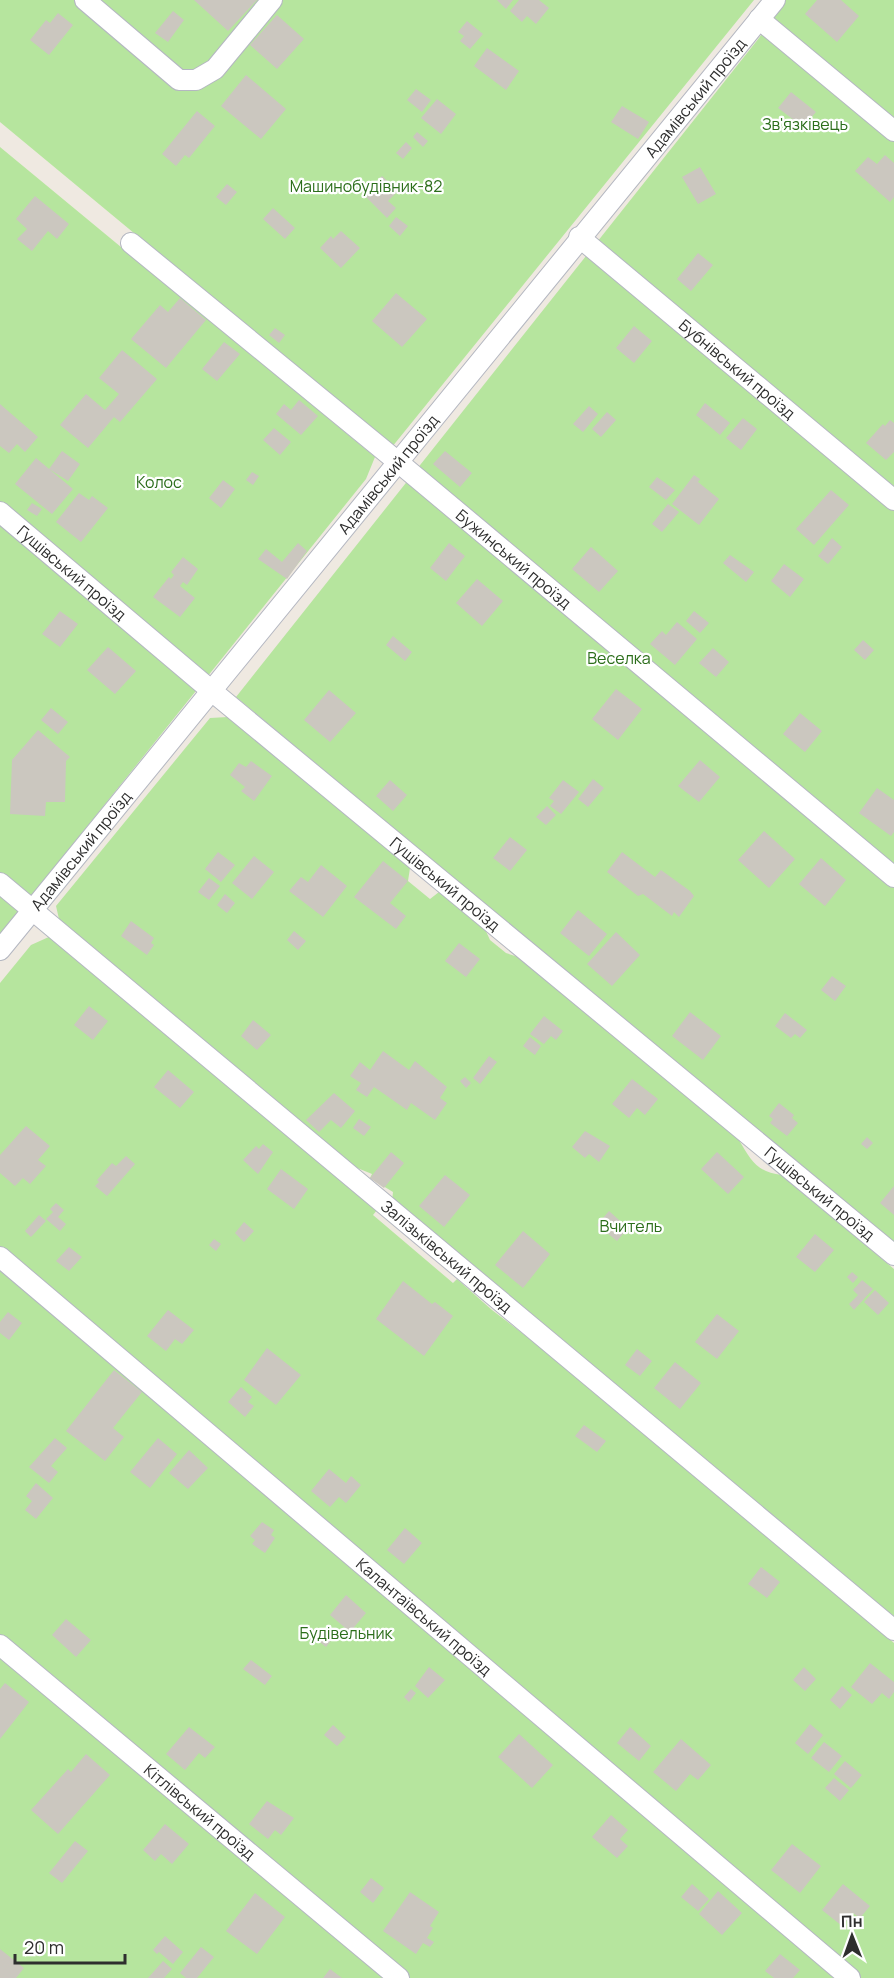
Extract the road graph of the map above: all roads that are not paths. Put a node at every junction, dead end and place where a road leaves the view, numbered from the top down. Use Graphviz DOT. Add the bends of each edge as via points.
graph roads {
  1 [pos="86,0"];
  2 [pos="272,0"];
  3 [pos="775,0"];
  4 [pos="759,19"];
  5 [pos="894,131"];
  6 [pos="579,237"];
  7 [pos="131,243"];
  8 [pos="398,462"];
  9 [pos="894,500"];
  10 [pos="0,512"];
  11 [pos="213,692"];
  12 [pos="894,877"];
  13 [pos="0,883"];
  14 [pos="32,910"];
  15 [pos="0,950"];
  16 [pos="894,1255"];
  17 [pos="0,1257"];
  18 [pos="894,1630"];
  19 [pos="0,1645"];
  20 [pos="399,1978"];
  21 [pos="850,1978"];
  1 -- 2 [label="lane" via="179,80 196,80 215,69"];
  3 -- 4 [label="lane, Адамівський проїзд"];
  4 -- 5 [label="lane"];
  4 -- 6 [label="lane, Адамівський проїзд"];
  6 -- 8 [label="lane, Адамівський проїзд"];
  6 -- 9 [label="lane, Бубнівський проїзд"];
  7 -- 8 [label="lane, Бужинський проїзд"];
  8 -- 11 [label="lane, Адамівський проїзд"];
  8 -- 12 [label="lane, Бужинський проїзд"];
  10 -- 11 [label="lane, Гущівський проїзд"];
  11 -- 14 [label="lane, Адамівський проїзд"];
  11 -- 16 [label="lane, Гущівський проїзд"];
  13 -- 14 [label="lane, Залізьківський проїзд"];
  14 -- 15 [label="lane, Адамівський проїзд"];
  14 -- 18 [label="lane, Залізьківський проїзд"];
  17 -- 21 [label="lane, Калантаївський проїзд"];
  19 -- 20 [label="lane, Кітлівський проїзд"];
}
